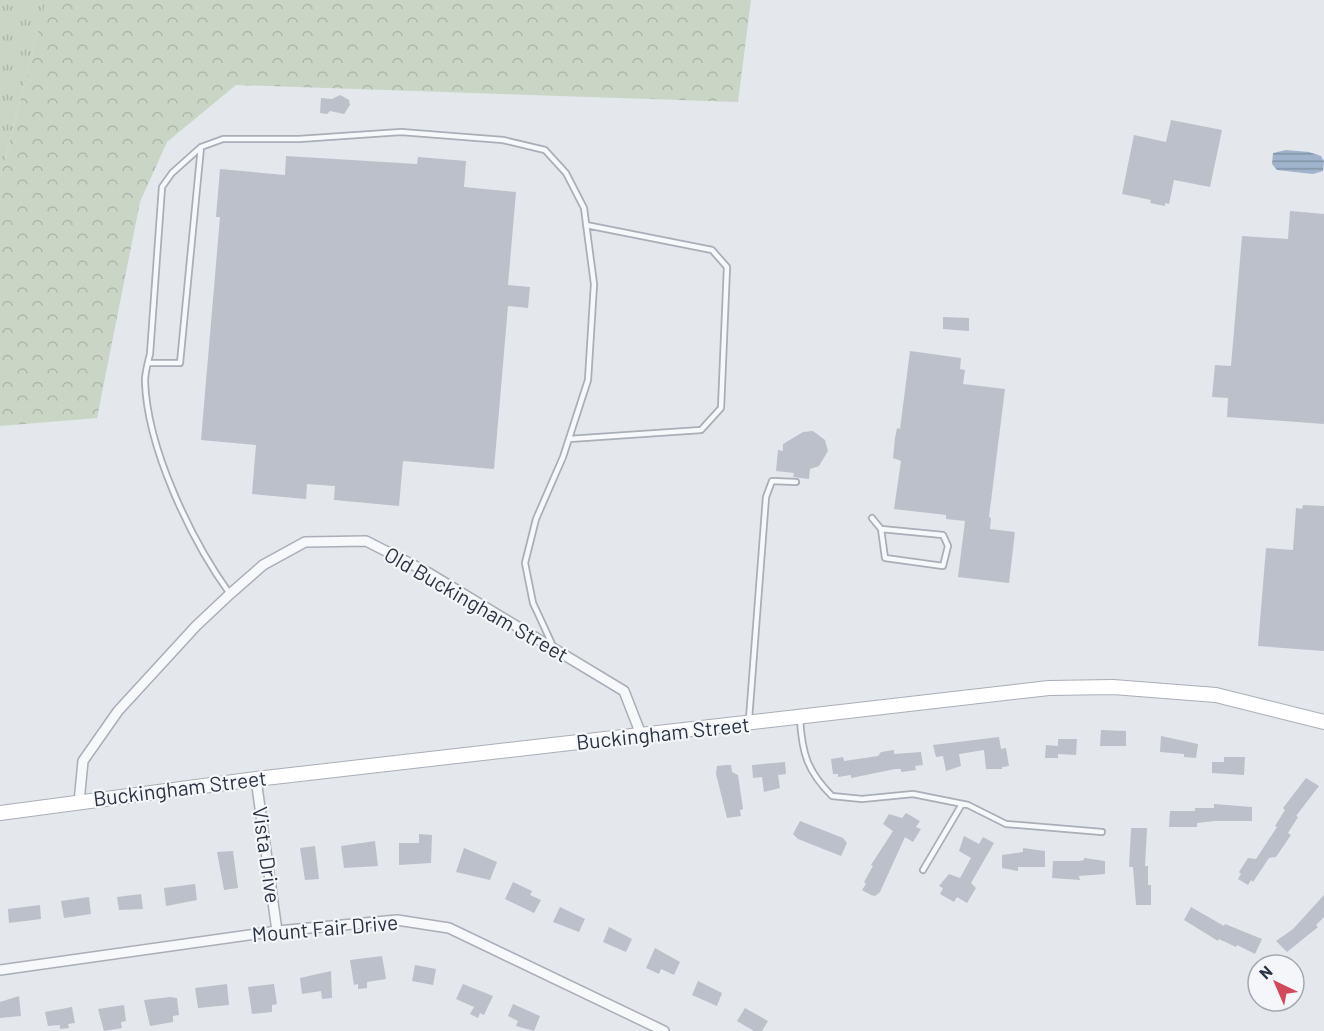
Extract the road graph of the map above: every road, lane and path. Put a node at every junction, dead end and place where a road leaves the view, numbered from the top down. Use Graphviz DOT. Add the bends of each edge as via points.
graph roads {
  1 [pos="201,147"];
  2 [pos="586,225"];
  3 [pos="148,363"];
  4 [pos="569,439"];
  5 [pos="796,482"];
  6 [pos="872,518"];
  7 [pos="881,529"];
  8 [pos="230,594"];
  9 [pos="554,649"];
  10 [pos="800,719"];
  11 [pos="1324,722"];
  12 [pos="748,725"];
  13 [pos="642,737"];
  14 [pos="256,779"];
  15 [pos="79,802"];
  16 [pos="962,804"];
  17 [pos="0,813"];
  18 [pos="1102,832"];
  19 [pos="923,870"];
  20 [pos="277,931"];
  21 [pos="0,970"];
  22 [pos="648,1022"];
  23 [pos="641,1031"];
  24 [pos="664,1031"];
  1 -- 2 [label="lane" via="223,139 401,132 503,140 545,150 566,174 584,208"];
  1 -- 3 [label="lane" via="162,187"];
  1 -- 3 [label="lane" via="180,363"];
  2 -- 4 [label="lane" via="594,284 588,380"];
  2 -- 4 [label="lane" via="712,250 727,267 721,408 701,430"];
  3 -- 8 [label="lane" via="145,379 150,415 164,463 187,524 208,564"];
  4 -- 9 [label="lane" via="536,519 525,563 533,603"];
  5 -- 12 [label="lane" via="772,481 766,497"];
  6 -- 7 [label="lane"];
  7 -- 7 [label="lane" via="943,535 948,546 943,566 885,558"];
  8 -- 9 [label="street, Old Buckingham Street" via="263,565 305,542 366,541 428,572"];
  8 -- 15 [label="street, Old Buckingham Street" via="118,711 83,761"];
  9 -- 13 [label="street, Old Buckingham Street" via="624,691"];
  10 -- 11 [label="main road, Buckingham Street" via="1049,688 1113,687 1216,695"];
  10 -- 12 [label="main road, Buckingham Street"];
  10 -- 16 [label="lane" via="801,745 813,778 832,796 862,799 912,794"];
  12 -- 13 [label="main road, Buckingham Street"];
  13 -- 14 [label="main road, Buckingham Street"];
  14 -- 15 [label="main road, Buckingham Street"];
  14 -- 20 [label="street, Vista Drive"];
  15 -- 17 [label="main road, Buckingham Street"];
  16 -- 18 [label="lane" via="1006,824"];
  16 -- 19 [label="lane"];
  20 -- 21 [label="street, Mount Fair Drive"];
  20 -- 22 [label="street, Mount Fair Drive" via="397,920 449,928"];
  22 -- 23 [label="street"];
  22 -- 24 [label="street, Mount Fair Drive"];
}
